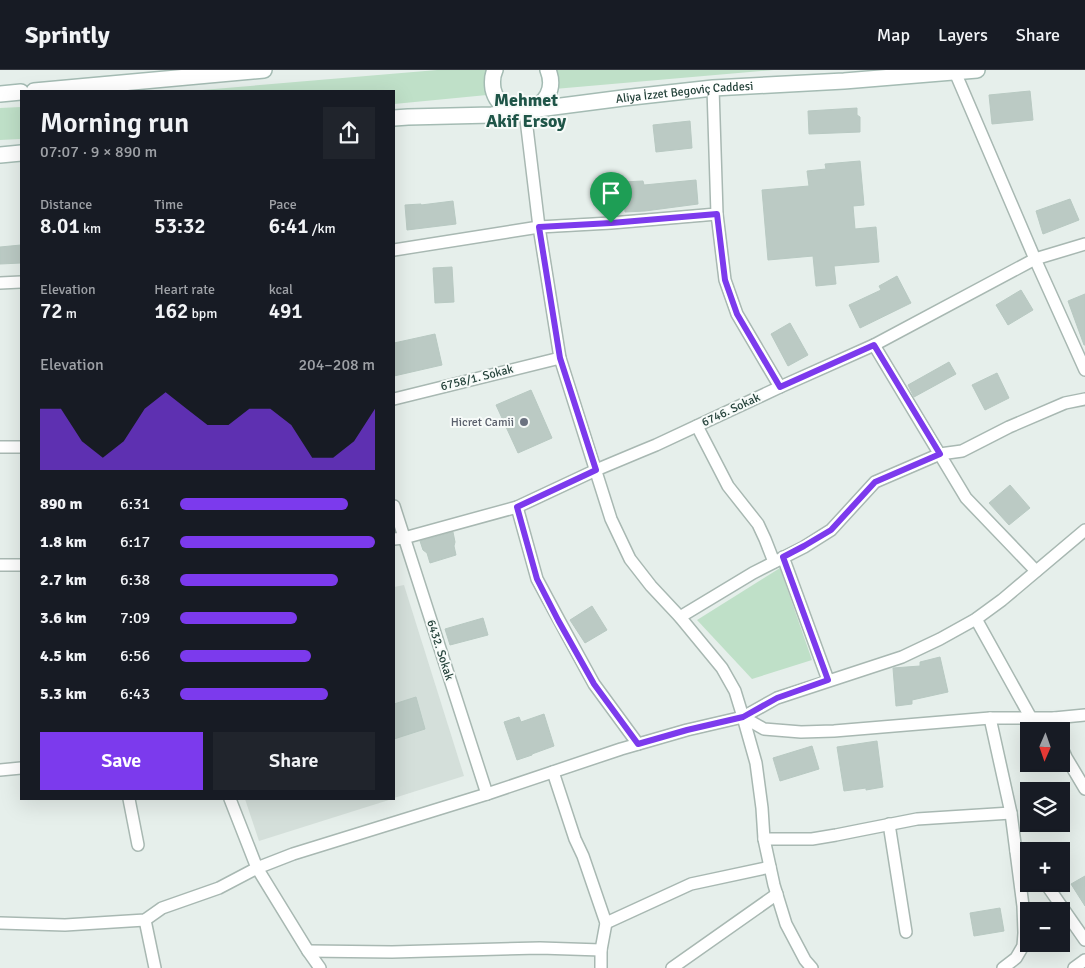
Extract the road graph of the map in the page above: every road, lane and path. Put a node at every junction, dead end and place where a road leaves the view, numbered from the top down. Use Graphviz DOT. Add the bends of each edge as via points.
graph roads {
  1 [pos="264,70"];
  2 [pos="495,70"];
  3 [pos="548,70"];
  4 [pos="977,70"];
  5 [pos="955,72"];
  6 [pos="175,74"];
  7 [pos="713,88"];
  8 [pos="42,90"];
  9 [pos="20,92"];
  10 [pos="0,94"];
  11 [pos="525,111"];
  12 [pos="395,118"];
  13 [pos="20,153"];
  14 [pos="0,155"];
  15 [pos="717,214"];
  16 [pos="539,227"];
  17 [pos="1085,244"];
  18 [pos="395,250"];
  19 [pos="1035,259"];
  20 [pos="20,282"];
  21 [pos="0,283"];
  22 [pos="874,345"];
  23 [pos="560,358"];
  24 [pos="1085,370"];
  25 [pos="780,387"];
  26 [pos="1085,398"];
  27 [pos="395,399"];
  28 [pos="698,426"];
  29 [pos="20,447"];
  30 [pos="0,448"];
  31 [pos="940,454"];
  32 [pos="596,470"];
  33 [pos="517,507"];
  34 [pos="395,512"];
  35 [pos="1085,530"];
  36 [pos="399,538"];
  37 [pos="778,559"];
  38 [pos="20,565"];
  39 [pos="0,566"];
  40 [pos="1036,571"];
  41 [pos="680,617"];
  42 [pos="976,619"];
  43 [pos="828,680"];
  44 [pos="1085,715"];
  45 [pos="743,717"];
  46 [pos="990,718"];
  47 [pos="1031,718"];
  48 [pos="1054,718"];
  49 [pos="1055,722"];
  50 [pos="638,744"];
  51 [pos="1070,764"];
  52 [pos="20,768"];
  53 [pos="0,770"];
  54 [pos="553,772"];
  55 [pos="1085,789"];
  56 [pos="487,794"];
  57 [pos="129,800"];
  58 [pos="230,800"];
  59 [pos="1011,813"];
  60 [pos="890,824"];
  61 [pos="764,839"];
  62 [pos="138,844"];
  63 [pos="1016,851"];
  64 [pos="1020,853"];
  65 [pos="770,867"];
  66 [pos="257,868"];
  67 [pos="1052,892"];
  68 [pos="777,894"];
  69 [pos="146,920"];
  70 [pos="0,923"];
  71 [pos="606,923"];
  72 [pos="906,932"];
  73 [pos="1085,940"];
  74 [pos="601,950"];
  75 [pos="308,951"];
  76 [pos="1085,960"];
  77 [pos="155,968"];
  78 [pos="320,968"];
  79 [pos="601,968"];
  80 [pos="672,968"];
  81 [pos="812,968"];
  82 [pos="1003,968"];
  83 [pos="1074,968"];
  1 -- 6 [label="main road"];
  2 -- 11 [label="main road" via="492,83 499,101 515,111"];
  3 -- 11 [label="main road" via="551,86 548,95 542,103"];
  4 -- 5 [label="main road, Aliya İzzet Begoviç Caddesi"];
  5 -- 7 [label="main road, Aliya İzzet Begoviç Caddesi"];
  5 -- 19 [label="street"];
  6 -- 8 [label="main road"];
  7 -- 11 [label="main road, Aliya İzzet Begoviç Caddesi"];
  7 -- 15 [label="street"];
  9 -- 10 [label="main road"];
  11 -- 12 [label="main road, Aliya İzzet Begoviç Caddesi"];
  11 -- 16 [label="street"];
  13 -- 14 [label="main road"];
  15 -- 16 [label="street"];
  15 -- 25 [label="street" via="725,280 737,314"];
  16 -- 18 [label="street"];
  16 -- 23 [label="street"];
  17 -- 19 [label="street, 6746. Sokak"];
  19 -- 22 [label="street, 6746. Sokak"];
  19 -- 24 [label="street"];
  20 -- 21 [label="street"];
  22 -- 25 [label="street, 6746. Sokak"];
  22 -- 31 [label="street"];
  23 -- 27 [label="street, 6758/1. Sokak"];
  23 -- 32 [label="street"];
  25 -- 28 [label="street, 6746. Sokak"];
  26 -- 31 [label="street" via="1009,427 962,451"];
  28 -- 32 [label="street, 6746. Sokak"];
  28 -- 37 [label="street" via="728,486 758,524"];
  29 -- 30 [label="street"];
  31 -- 37 [label="street" via="875,482 831,530"];
  31 -- 40 [label="street" via="966,498"];
  32 -- 33 [label="street, 6746. Sokak"];
  32 -- 41 [label="street" via="611,519 630,559"];
  33 -- 36 [label="street, 6746. Sokak"];
  33 -- 50 [label="street" via="537,579 594,684"];
  34 -- 36 [label="street, 6432. Sokak"];
  35 -- 40 [label="street"];
  36 -- 56 [label="street, 6432. Sokak"];
  37 -- 41 [label="street"];
  37 -- 43 [label="street"];
  38 -- 39 [label="street"];
  40 -- 42 [label="street"];
  41 -- 45 [label="street" via="722,668 735,691"];
  42 -- 43 [label="street" via="902,657"];
  42 -- 47 [label="street"];
  43 -- 45 [label="street" via="777,698"];
  44 -- 48 [label="street"];
  45 -- 46 [label="street" via="764,729 800,732"];
  45 -- 50 [label="street"];
  45 -- 61 [label="street" via="756,763"];
  46 -- 47 [label="street"];
  46 -- 59 [label="street"];
  47 -- 48 [label="street"];
  48 -- 49 [label="street"];
  50 -- 54 [label="street"];
  51 -- 55 [label="street"];
  52 -- 53 [label="street"];
  54 -- 56 [label="street"];
  54 -- 71 [label="street"];
  56 -- 66 [label="street"];
  57 -- 62 [label="street"];
  58 -- 66 [label="street"];
  59 -- 60 [label="street"];
  59 -- 63 [label="street"];
  60 -- 61 [label="street" via="812,839"];
  60 -- 72 [label="street"];
  61 -- 65 [label="street"];
  63 -- 64 [label="street"];
  63 -- 82 [label="street" via="1023,906 1023,946 1016,958"];
  65 -- 68 [label="street"];
  65 -- 71 [label="street" via="691,884"];
  66 -- 69 [label="street" via="219,888 162,908"];
  66 -- 75 [label="street"];
  67 -- 73 [label="street"];
  68 -- 80 [label="street"];
  68 -- 81 [label="street" via="786,924"];
  69 -- 70 [label="street" via="66,925"];
  69 -- 77 [label="street"];
  71 -- 74 [label="street"];
  74 -- 75 [label="street"];
  74 -- 79 [label="street"];
  75 -- 78 [label="street"];
  76 -- 83 [label="street"];
}
